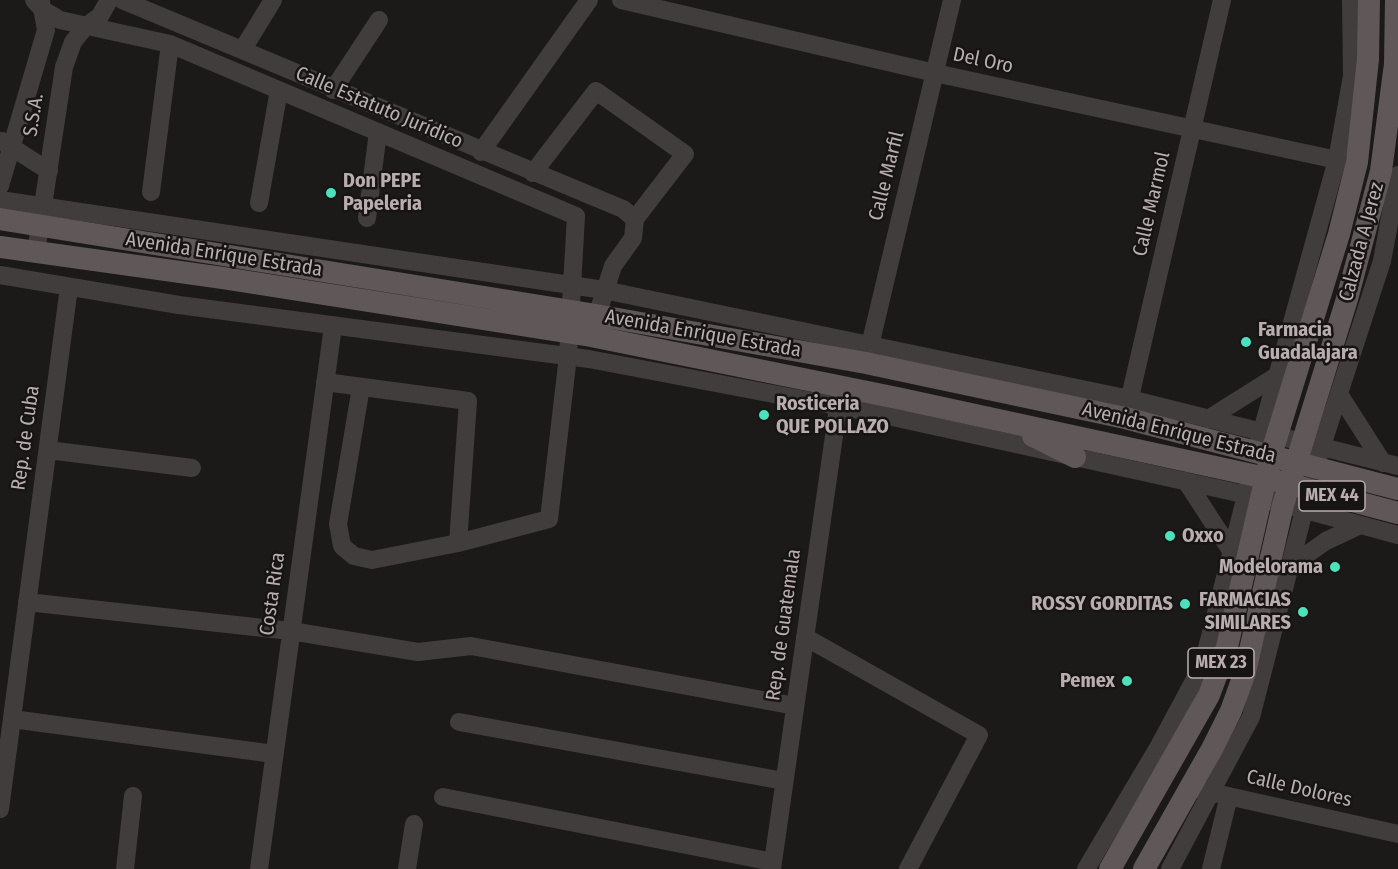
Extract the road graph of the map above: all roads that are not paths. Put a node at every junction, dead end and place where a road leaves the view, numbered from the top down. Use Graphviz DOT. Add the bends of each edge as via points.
graph roads {
  1 [pos="109,0"];
  2 [pos="273,0"];
  3 [pos="589,0"];
  4 [pos="621,0"];
  5 [pos="952,0"];
  6 [pos="1222,0"];
  7 [pos="1351,0"];
  8 [pos="1369,0"];
  9 [pos="1396,0"];
  10 [pos="128,1"];
  11 [pos="39,3"];
  12 [pos="379,20"];
  13 [pos="85,27"];
  14 [pos="170,44"];
  15 [pos="243,50"];
  16 [pos="935,74"];
  17 [pos="279,90"];
  18 [pos="333,90"];
  19 [pos="1192,127"];
  20 [pos="378,132"];
  21 [pos="5,143"];
  22 [pos="481,152"];
  23 [pos="1337,160"];
  24 [pos="49,171"];
  25 [pos="533,173"];
  26 [pos="1398,175"];
  27 [pos="0,186"];
  28 [pos="151,192"];
  29 [pos="587,196"];
  30 [pos="0,200"];
  31 [pos="259,203"];
  32 [pos="42,215"];
  33 [pos="576,216"];
  34 [pos="367,218"];
  35 [pos="0,219"];
  36 [pos="635,219"];
  37 [pos="0,247"];
  38 [pos="36,252"];
  39 [pos="0,275"];
  40 [pos="572,285"];
  41 [pos="69,287"];
  42 [pos="604,290"];
  43 [pos="715,312"];
  44 [pos="582,324"];
  45 [pos="333,326"];
  46 [pos="710,335"];
  47 [pos="868,353"];
  48 [pos="568,356"];
  49 [pos="590,359"];
  50 [pos="1278,375"];
  51 [pos="325,382"];
  52 [pos="361,387"];
  53 [pos="1339,394"];
  54 [pos="839,396"];
  55 [pos="1127,409"];
  56 [pos="1208,419"];
  57 [pos="1002,421"];
  58 [pos="1267,444"];
  59 [pos="48,450"];
  60 [pos="1309,455"];
  61 [pos="1075,457"];
  62 [pos="1391,464"];
  63 [pos="192,468"];
  64 [pos="1186,481"];
  65 [pos="1256,486"];
  66 [pos="1398,489"];
  67 [pos="1297,498"];
  68 [pos="1398,513"];
  69 [pos="1360,525"];
  70 [pos="1398,536"];
  71 [pos="458,543"];
  72 [pos="1232,552"];
  73 [pos="1292,565"];
  74 [pos="27,602"];
  75 [pos="291,631"];
  76 [pos="805,637"];
  77 [pos="795,706"];
  78 [pos="12,719"];
  79 [pos="459,722"];
  80 [pos="1159,746"];
  81 [pos="274,754"];
  82 [pos="1162,779"];
  83 [pos="784,781"];
  84 [pos="1191,787"];
  85 [pos="1221,794"];
  86 [pos="133,796"];
  87 [pos="443,797"];
  88 [pos="0,809"];
  89 [pos="414,824"];
  90 [pos="1398,834"];
  91 [pos="772,866"];
  92 [pos="125,869"];
  93 [pos="259,869"];
  94 [pos="407,869"];
  95 [pos="908,869"];
  96 [pos="1086,869"];
  97 [pos="1110,869"];
  98 [pos="1144,869"];
  99 [pos="1170,869"];
  100 [pos="1211,869"];
  1 -- 13 [label="street, S.S.A." via="100,16"];
  2 -- 15 [label="street"];
  3 -- 22 [label="street"];
  4 -- 16 [label="street, Del Oro"];
  5 -- 16 [label="street, Calle Marfil"];
  6 -- 19 [label="street, Calle Marmol"];
  7 -- 23 [label="street" via="1352,76"];
  8 -- 58 [label="main road, Calzada A Jerez / MEX 23" via="1368,59 1357,162 1339,234"];
  9 -- 60 [label="main road, Calzada A Jerez / MEX 23" via="1395,64 1381,171"];
  10 -- 15 [label="street, Calle Estatuto Jurídico"];
  11 -- 13 [label="street, Calle Estatuto Jurídico" via="60,20"];
  11 -- 21 [label="street, S.S.A." via="46,30"];
  12 -- 18 [label="street"];
  13 -- 14 [label="street, Calle Estatuto Jurídico"];
  13 -- 24 [label="street, S.S.A." via="73,42 64,67"];
  14 -- 17 [label="street, Calle Estatuto Jurídico"];
  14 -- 28 [label="street"];
  15 -- 18 [label="street, Calle Estatuto Jurídico"];
  16 -- 19 [label="street, Del Oro"];
  16 -- 47 [label="street, Calle Marfil"];
  17 -- 20 [label="street, Calle Estatuto Jurídico"];
  17 -- 31 [label="street"];
  18 -- 22 [label="street, Calle Estatuto Jurídico"];
  19 -- 23 [label="street, Del Oro"];
  19 -- 55 [label="street, Calle Marmol"];
  20 -- 33 [label="street, Calle Estatuto Jurídico"];
  20 -- 34 [label="street"];
  21 -- 24 [label="street"];
  21 -- 27 [label="street, S.S.A."];
  22 -- 25 [label="street, Calle Estatuto Jurídico"];
  23 -- 50 [label="street"];
  24 -- 32 [label="street, S.S.A."];
  25 -- 29 [label="street, Calle Estatuto Jurídico"];
  25 -- 36 [label="street" via="596,91 685,154"];
  26 -- 53 [label="street" via="1382,261"];
  29 -- 33 [label="street"];
  29 -- 36 [label="street, Calle Estatuto Jurídico" via="623,209"];
  30 -- 32 [label="street"];
  32 -- 35 [label="main road, Avenida Enrique Estrada / MEX 44"];
  32 -- 38 [label="street, S.S.A."];
  32 -- 40 [label="street"];
  32 -- 44 [label="main road, Avenida Enrique Estrada / MEX 44"];
  33 -- 40 [label="street"];
  36 -- 42 [label="street" via="633,238"];
  37 -- 38 [label="main road, Avenida Enrique Estrada / MEX 44"];
  38 -- 44 [label="main road, Avenida Enrique Estrada / MEX 44"];
  39 -- 41 [label="street"];
  40 -- 42 [label="street"];
  40 -- 44 [label="street"];
  41 -- 45 [label="street"];
  41 -- 59 [label="street, Rep. de Cuba"];
  42 -- 43 [label="street"];
  42 -- 44 [label="street"];
  43 -- 46 [label="street"];
  43 -- 47 [label="street"];
  44 -- 46 [label="main road, Avenida Enrique Estrada / MEX 44"];
  44 -- 48 [label="street"];
  44 -- 49 [label="street"];
  44 -- 54 [label="main road, Avenida Enrique Estrada / MEX 44"];
  45 -- 48 [label="street"];
  45 -- 51 [label="street, Costa Rica"];
  46 -- 47 [label="main road, Avenida Enrique Estrada / MEX 44"];
  47 -- 55 [label="main road, Avenida Enrique Estrada / MEX 44"];
  48 -- 49 [label="street"];
  48 -- 71 [label="street" via="549,519"];
  49 -- 54 [label="street"];
  50 -- 56 [label="street"];
  50 -- 58 [label="street"];
  51 -- 52 [label="street"];
  51 -- 75 [label="street, Costa Rica"];
  52 -- 71 [label="street" via="468,401"];
  52 -- 71 [label="street" via="338,524 342,546 354,555 372,560"];
  53 -- 60 [label="street"];
  53 -- 62 [label="street"];
  54 -- 57 [label="main road, Avenida Enrique Estrada / MEX 44"];
  54 -- 61 [label="street"];
  54 -- 76 [label="street, Rep. de Guatemala"];
  55 -- 56 [label="street"];
  55 -- 58 [label="main road, Avenida Enrique Estrada / MEX 44"];
  56 -- 58 [label="street"];
  57 -- 61 [label="main road"];
  57 -- 65 [label="main road, Avenida Enrique Estrada / MEX 44"];
  58 -- 60 [label="main road, Avenida Enrique Estrada / MEX 44"];
  58 -- 65 [label="main road, MEX 23"];
  59 -- 63 [label="street"];
  59 -- 74 [label="street, Rep. de Cuba"];
  60 -- 62 [label="street"];
  60 -- 66 [label="main road, Avenida Enrique Estrada / MEX 44"];
  60 -- 67 [label="main road, MEX 23"];
  61 -- 64 [label="street"];
  64 -- 65 [label="street"];
  64 -- 72 [label="street"];
  65 -- 67 [label="main road, Avenida Enrique Estrada / MEX 44"];
  65 -- 72 [label="street"];
  65 -- 82 [label="main road, MEX 23" via="1227,647 1209,695"];
  67 -- 68 [label="main road, Avenida Enrique Estrada / MEX 44"];
  67 -- 69 [label="street"];
  67 -- 73 [label="street"];
  67 -- 84 [label="main road, MEX 23" via="1231,711"];
  69 -- 70 [label="street"];
  69 -- 73 [label="street" via="1326,541"];
  72 -- 80 [label="street" via="1203,664"];
  73 -- 85 [label="street" via="1251,717"];
  74 -- 75 [label="street"];
  74 -- 78 [label="street, Rep. de Cuba"];
  75 -- 77 [label="street" via="418,652 471,646"];
  75 -- 81 [label="street, Costa Rica"];
  76 -- 77 [label="street, Rep. de Guatemala"];
  76 -- 95 [label="street" via="979,735"];
  77 -- 83 [label="street, Rep. de Guatemala"];
  78 -- 81 [label="street"];
  78 -- 88 [label="street, Rep. de Cuba"];
  79 -- 83 [label="street"];
  80 -- 82 [label="main road"];
  80 -- 96 [label="street"];
  81 -- 93 [label="street, Costa Rica"];
  82 -- 97 [label="main road, MEX 23"];
  83 -- 91 [label="street, Rep. de Guatemala"];
  84 -- 85 [label="street, Calle Dolores"];
  84 -- 98 [label="main road, MEX 23"];
  85 -- 90 [label="street, Calle Dolores"];
  85 -- 99 [label="street"];
  85 -- 100 [label="street"];
  86 -- 92 [label="street"];
  87 -- 91 [label="street"];
  89 -- 94 [label="street"];
}
